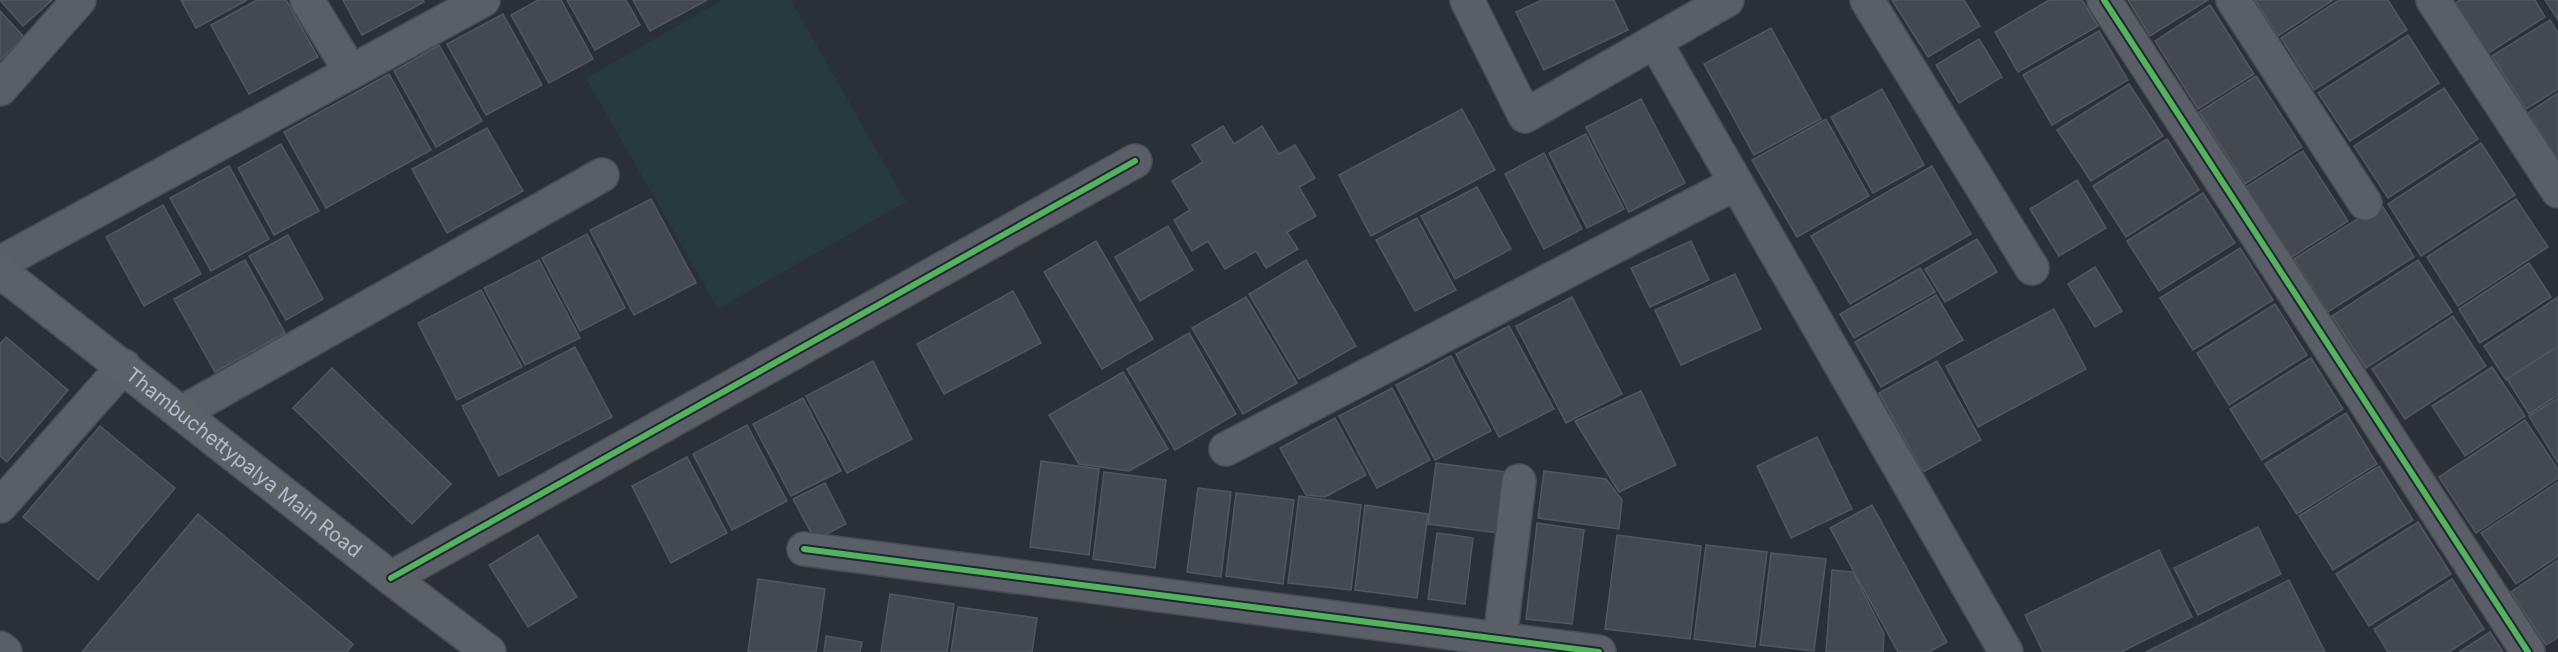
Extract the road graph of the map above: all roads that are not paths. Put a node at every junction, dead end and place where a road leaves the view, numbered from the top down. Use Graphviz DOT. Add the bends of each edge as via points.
graph roads {
  1 [pos="79,0"];
  2 [pos="308,0"];
  3 [pos="483,0"];
  4 [pos="1467,0"];
  5 [pos="1867,0"];
  6 [pos="2104,0"];
  7 [pos="2233,0"];
  8 [pos="2433,0"];
  9 [pos="1712,4"];
  10 [pos="1655,42"];
  11 [pos="351,72"];
  12 [pos="0,89"];
  13 [pos="1135,161"];
  14 [pos="602,175"];
  15 [pos="1736,183"];
  16 [pos="2558,191"];
  17 [pos="2365,203"];
  18 [pos="0,263"];
  19 [pos="2032,268"];
  20 [pos="0,271"];
  21 [pos="124,366"];
  22 [pos="181,413"];
  23 [pos="1226,449"];
  24 [pos="1519,481"];
  25 [pos="0,506"];
  26 [pos="804,549"];
  27 [pos="390,578"];
  28 [pos="1500,640"];
  29 [pos="0,648"];
  30 [pos="5,652"];
  31 [pos="489,652"];
  32 [pos="1599,652"];
  33 [pos="2006,652"];
  34 [pos="2528,652"];
  1 -- 12 [label="street"];
  2 -- 11 [label="street"];
  3 -- 11 [label="street"];
  4 -- 10 [label="street" via="1525,116"];
  5 -- 19 [label="street"];
  6 -- 34 [label="street"];
  7 -- 17 [label="street"];
  8 -- 16 [label="street"];
  9 -- 10 [label="street"];
  10 -- 15 [label="street"];
  11 -- 18 [label="street"];
  13 -- 27 [label="street"];
  14 -- 22 [label="street"];
  15 -- 23 [label="street"];
  15 -- 33 [label="street"];
  20 -- 21 [label="main road, Thambuchettypalya Main Road"];
  21 -- 22 [label="main road, Thambuchettypalya Main Road"];
  21 -- 25 [label="street"];
  22 -- 27 [label="main road, Thambuchettypalya Main Road"];
  24 -- 28 [label="street"];
  26 -- 28 [label="street"];
  27 -- 31 [label="main road, Thambuchettypalya Main Road"];
  28 -- 32 [label="street"];
  29 -- 30 [label="street"];
}
